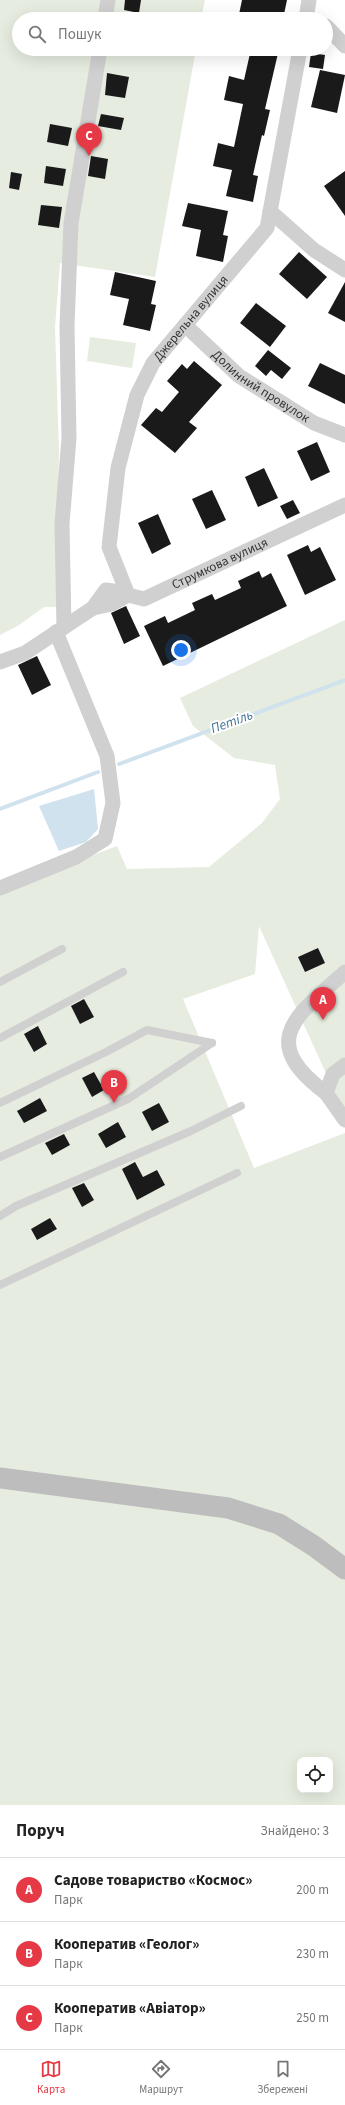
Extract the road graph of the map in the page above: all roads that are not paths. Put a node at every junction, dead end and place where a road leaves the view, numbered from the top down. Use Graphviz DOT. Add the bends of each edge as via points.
graph roads {
  1 [pos="108,0"];
  2 [pos="106,12"];
  3 [pos="333,33"];
  4 [pos="345,46"];
  5 [pos="99,56"];
  6 [pos="299,56"];
  7 [pos="270,211"];
  8 [pos="345,270"];
  9 [pos="185,326"];
  10 [pos="345,434"];
  11 [pos="345,505"];
  12 [pos="127,594"];
  13 [pos="60,630"];
  14 [pos="0,662"];
  15 [pos="0,888"];
  16 [pos="62,949"];
  17 [pos="123,972"];
  18 [pos="345,972"];
  19 [pos="0,982"];
  20 [pos="0,1038"];
  21 [pos="345,1065"];
  22 [pos="326,1093"];
  23 [pos="0,1103"];
  24 [pos="241,1106"];
  25 [pos="345,1120"];
  26 [pos="0,1157"];
  27 [pos="237,1173"];
  28 [pos="0,1216"];
  29 [pos="0,1285"];
  30 [pos="0,1478"];
  31 [pos="345,1569"];
  1 -- 2 [label="street"];
  3 -- 4 [label="street"];
  5 -- 13 [label="street" via="71,223 67,326 69,438 62,524"];
  6 -- 7 [label="street, Джерельна вулиця"];
  7 -- 8 [label="street" via="314,250"];
  7 -- 9 [label="street, Джерельна вулиця" via="267,228"];
  9 -- 10 [label="street, Долинний провулок" via="239,376 314,423"];
  9 -- 12 [label="street, Джерельна вулиця" via="153,363 137,396 118,468 109,547"];
  11 -- 12 [label="street, Струмкова вулиця" via="144,599"];
  12 -- 13 [label="street" via="112,604 93,608"];
  13 -- 14 [label="street" via="25,653"];
  13 -- 15 [label="street" via="107,756 113,803 105,839 76,858"];
  16 -- 19 [label="lane"];
  17 -- 20 [label="lane"];
  18 -- 22 [label="street" via="302,1011 288,1032 289,1048 296,1066 309,1081"];
  21 -- 22 [label="street" via="333,1074"];
  22 -- 25 [label="street"];
  23 -- 26 [label="lane" via="146,1030 212,1043 128,1099"];
  24 -- 28 [label="lane" via="191,1131 16,1206"];
  27 -- 29 [label="lane"];
  30 -- 31 [label="street" via="228,1508 279,1524"];
}
